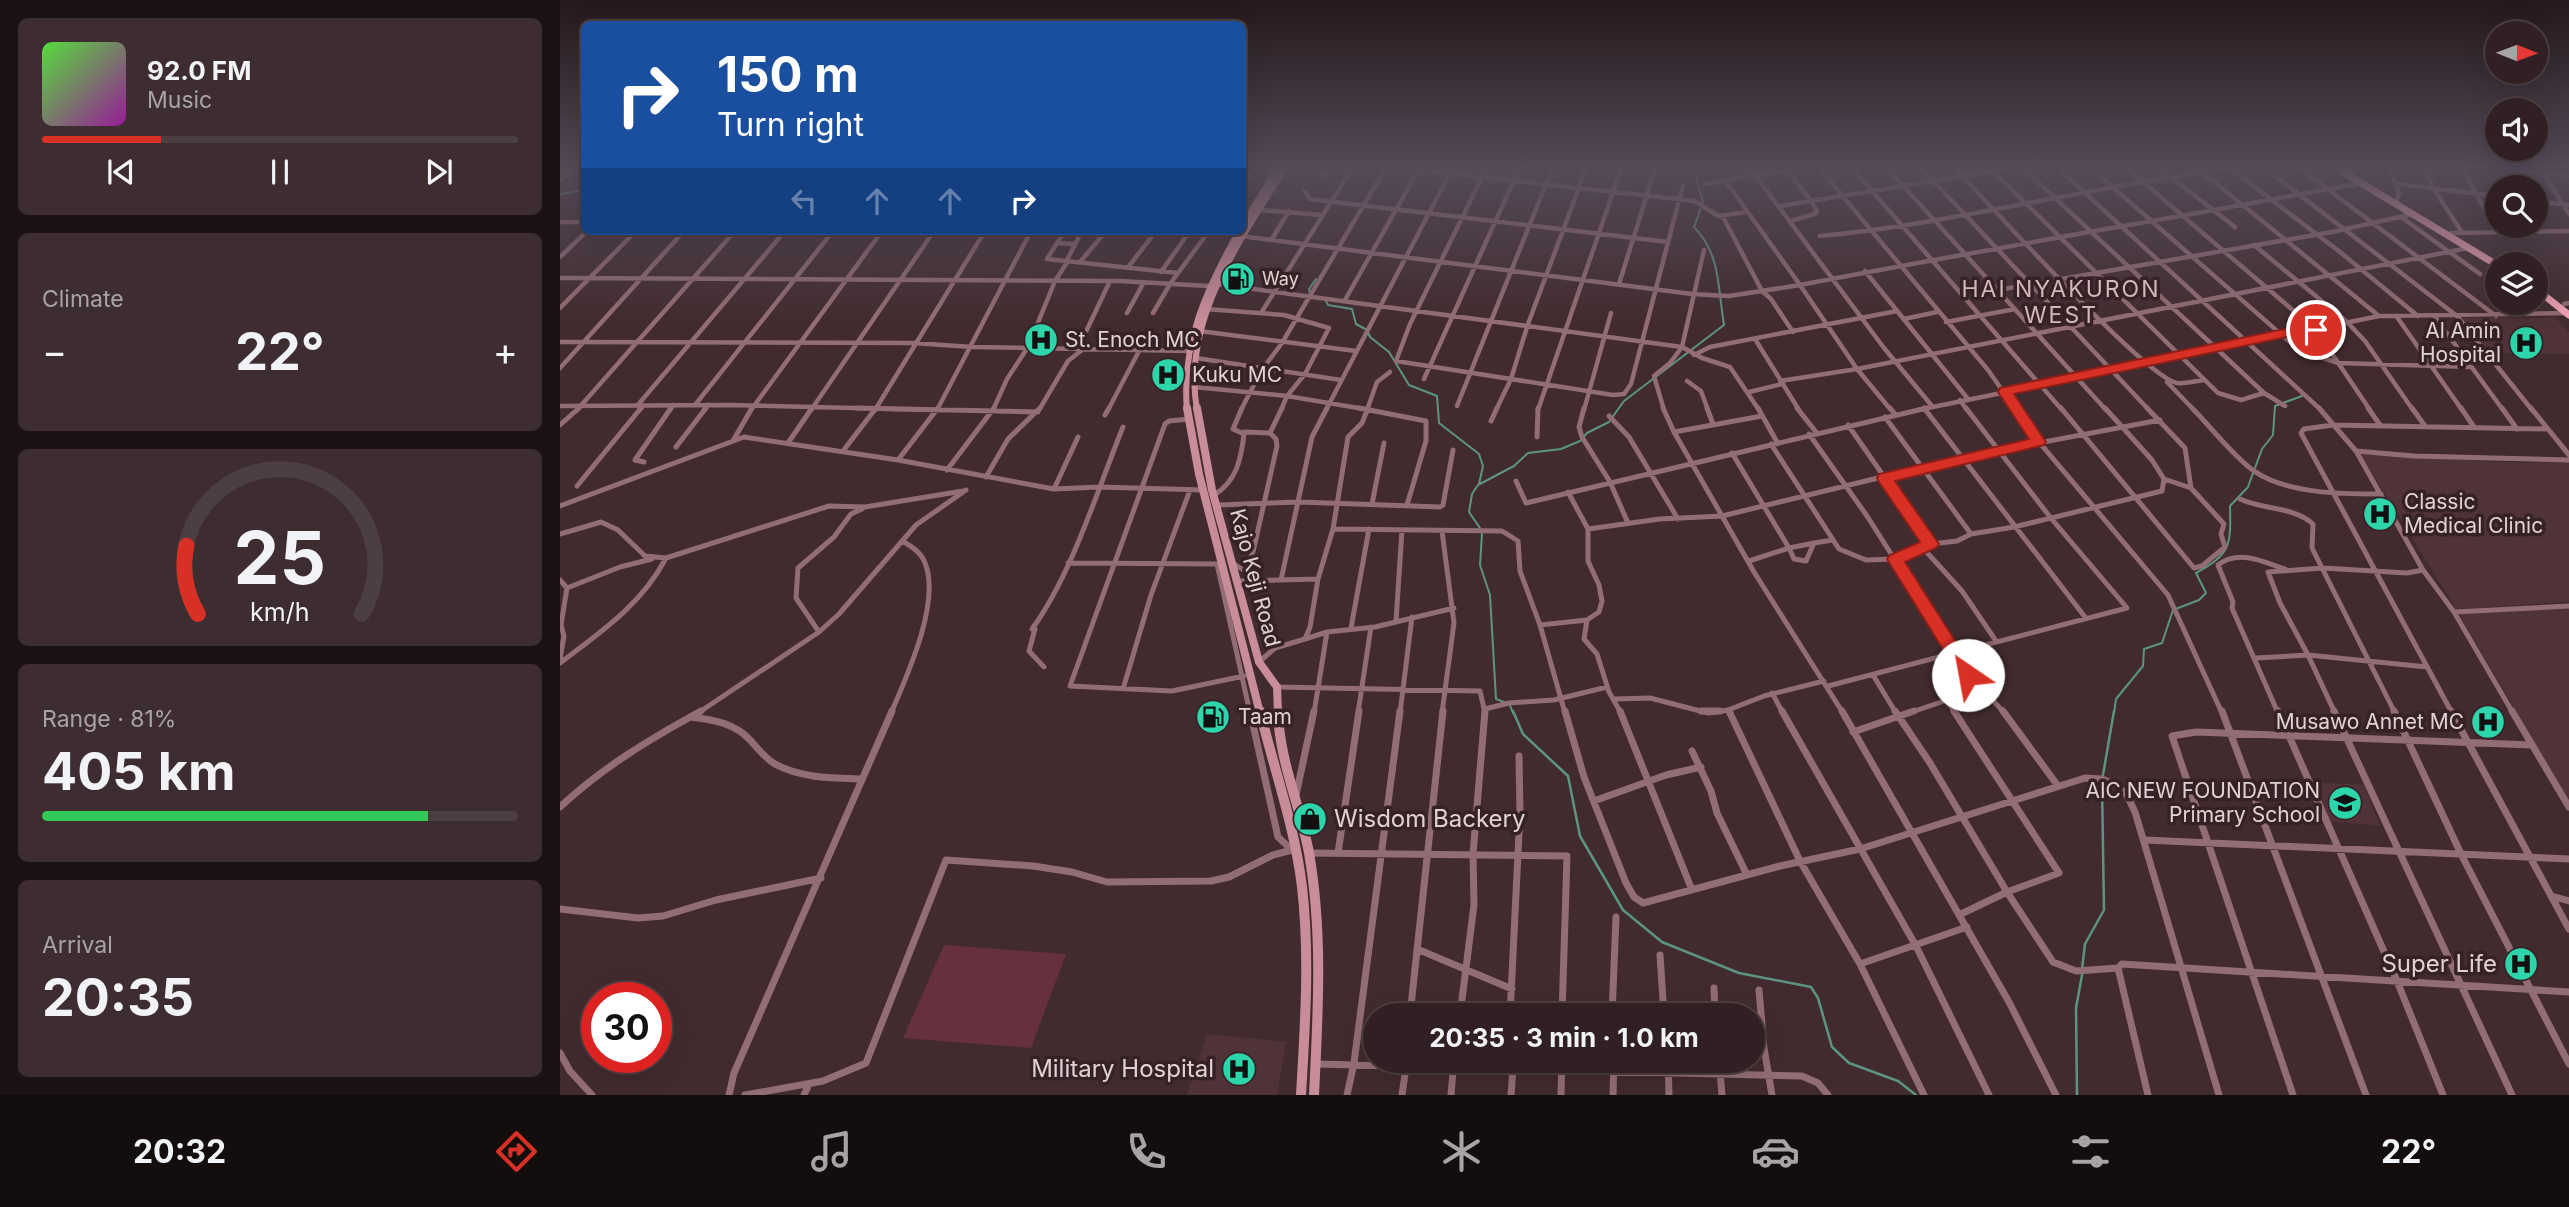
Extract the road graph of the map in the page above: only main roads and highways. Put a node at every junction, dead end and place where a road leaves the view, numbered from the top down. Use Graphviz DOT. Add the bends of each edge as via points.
graph roads {
  1 [pos="2423,220"];
  2 [pos="2430,220"];
  3 [pos="1239,235"];
  4 [pos="2485,255"];
  5 [pos="2485,257"];
  6 [pos="1213,285"];
  7 [pos="2548,295"];
  8 [pos="2568,309"];
  9 [pos="1192,354"];
  10 [pos="1192,408"];
  11 [pos="1301,1095"];
  12 [pos="1314,1095"];
  1 -- 5 [label="main road"];
  2 -- 4 [label="main road"];
  3 -- 6 [label="main road, Kajo Keji Road"];
  6 -- 9 [label="main road, Kajo Keji Road"];
  6 -- 9 [label="main road, Kajo Keji Road" via="1192,332"];
  7 -- 8 [label="main road"];
  9 -- 10 [label="main road, Kajo Keji Road"];
  9 -- 10 [label="main road, Kajo Keji Road"];
  10 -- 11 [label="main road, Kajo Keji Road" via="1189,419 1220,564 1298,861 1305,952"];
  10 -- 12 [label="main road, Kajo Keji Road" via="1259,662 1277,687 1278,732 1309,853 1320,961"];
}
